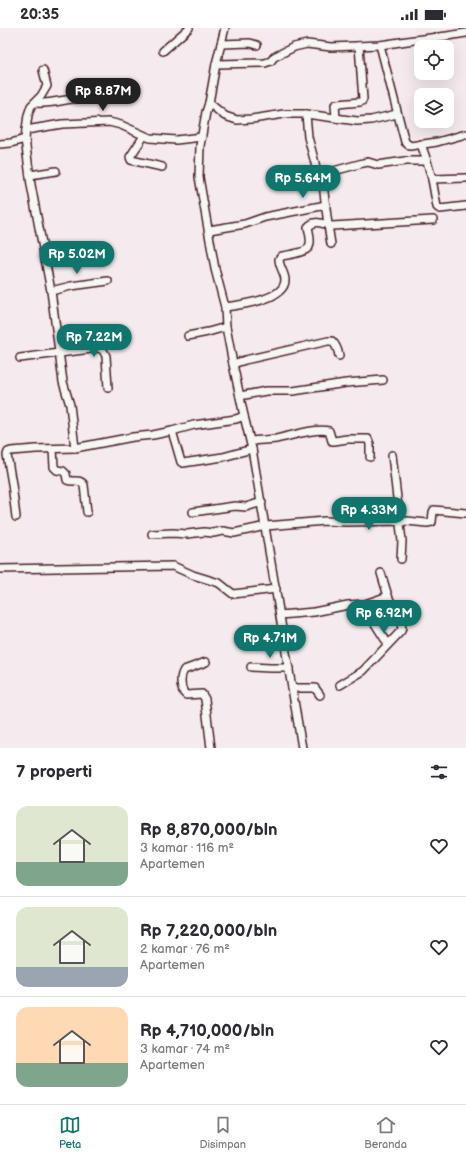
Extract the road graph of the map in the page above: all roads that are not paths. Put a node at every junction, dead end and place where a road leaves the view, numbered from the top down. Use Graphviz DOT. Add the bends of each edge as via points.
graph roads {
  1 [pos="189,28"];
  2 [pos="225,28"];
  3 [pos="466,33"];
  4 [pos="221,44"];
  5 [pos="257,45"];
  6 [pos="380,45"];
  7 [pos="359,46"];
  8 [pos="162,51"];
  9 [pos="216,64"];
  10 [pos="43,70"];
  11 [pos="107,95"];
  12 [pos="35,103"];
  13 [pos="209,103"];
  14 [pos="306,114"];
  15 [pos="397,114"];
  16 [pos="336,118"];
  17 [pos="26,130"];
  18 [pos="466,134"];
  19 [pos="144,136"];
  20 [pos="202,137"];
  21 [pos="25,139"];
  22 [pos="0,144"];
  23 [pos="421,144"];
  24 [pos="427,161"];
  25 [pos="162,167"];
  26 [pos="56,171"];
  27 [pos="30,175"];
  28 [pos="320,175"];
  29 [pos="466,178"];
  30 [pos="432,179"];
  31 [pos="326,205"];
  32 [pos="466,206"];
  33 [pos="433,220"];
  34 [pos="328,225"];
  35 [pos="209,230"];
  36 [pos="331,244"];
  37 [pos="108,281"];
  38 [pos="51,291"];
  39 [pos="225,307"];
  40 [pos="226,327"];
  41 [pos="188,336"];
  42 [pos="59,353"];
  43 [pos="339,356"];
  44 [pos="20,358"];
  45 [pos="233,364"];
  46 [pos="383,380"];
  47 [pos="108,388"];
  48 [pos="240,396"];
  49 [pos="244,416"];
  50 [pos="172,431"];
  51 [pos="250,441"];
  52 [pos="75,448"];
  53 [pos="53,449"];
  54 [pos="252,449"];
  55 [pos="392,455"];
  56 [pos="370,457"];
  57 [pos="262,502"];
  58 [pos="87,512"];
  59 [pos="192,512"];
  60 [pos="466,513"];
  61 [pos="16,517"];
  62 [pos="400,521"];
  63 [pos="266,526"];
  64 [pos="152,534"];
  65 [pos="401,560"];
  66 [pos="0,569"];
  67 [pos="381,573"];
  68 [pos="276,589"];
  69 [pos="388,596"];
  70 [pos="280,615"];
  71 [pos="374,622"];
  72 [pos="388,644"];
  73 [pos="206,662"];
  74 [pos="251,667"];
  75 [pos="289,668"];
  76 [pos="340,685"];
  77 [pos="292,688"];
  78 [pos="320,695"];
  79 [pos="211,748"];
  80 [pos="302,748"];
  1 -- 8 [label="street"];
  2 -- 4 [label="street"];
  3 -- 6 [label="street"];
  4 -- 5 [label="street"];
  4 -- 9 [label="street"];
  6 -- 7 [label="street"];
  6 -- 15 [label="street"];
  7 -- 9 [label="street" via="331,47 307,44 294,47 265,63"];
  7 -- 16 [label="street" via="363,99 360,102 335,105"];
  9 -- 13 [label="street"];
  10 -- 12 [label="street" via="47,86"];
  11 -- 12 [label="street" via="45,104"];
  12 -- 17 [label="street" via="29,112"];
  13 -- 14 [label="street" via="225,116 237,120"];
  13 -- 20 [label="street"];
  14 -- 16 [label="street"];
  14 -- 28 [label="street" via="308,137 316,170"];
  15 -- 16 [label="street" via="365,121"];
  15 -- 23 [label="street" via="405,142 410,146"];
  17 -- 19 [label="street" via="62,124 110,122"];
  17 -- 21 [label="street"];
  18 -- 23 [label="street" via="444,141"];
  19 -- 20 [label="street" via="176,140"];
  19 -- 25 [label="street" via="130,157 131,160"];
  20 -- 35 [label="street" via="199,177"];
  21 -- 22 [label="street"];
  21 -- 27 [label="street"];
  23 -- 24 [label="street"];
  24 -- 28 [label="street" via="378,164 368,162"];
  24 -- 30 [label="street"];
  26 -- 27 [label="street"];
  27 -- 38 [label="street"];
  28 -- 31 [label="street"];
  29 -- 30 [label="street"];
  30 -- 32 [label="street" via="438,208"];
  31 -- 34 [label="street"];
  31 -- 35 [label="street"];
  33 -- 34 [label="street"];
  34 -- 36 [label="street"];
  34 -- 39 [label="street" via="315,222 310,224 309,247 280,258 279,263 285,281 283,288 259,301"];
  35 -- 39 [label="street" via="215,269"];
  37 -- 38 [label="street"];
  38 -- 42 [label="street"];
  39 -- 40 [label="street"];
  40 -- 41 [label="street"];
  40 -- 45 [label="street"];
  42 -- 44 [label="street"];
  42 -- 47 [label="street" via="95,348 103,350 106,356"];
  42 -- 52 [label="street" via="63,382 70,405"];
  43 -- 45 [label="street" via="335,344 328,341"];
  45 -- 48 [label="street"];
  46 -- 48 [label="street" via="294,391 266,391"];
  48 -- 49 [label="street"];
  49 -- 50 [label="street"];
  49 -- 51 [label="street"];
  50 -- 52 [label="street"];
  50 -- 54 [label="street" via="183,463 223,457"];
  51 -- 54 [label="street"];
  51 -- 56 [label="street" via="329,430 332,441 368,439"];
  52 -- 53 [label="street"];
  53 -- 58 [label="street" via="54,467 63,471 67,480 83,483"];
  53 -- 61 [label="street" via="13,451 7,455"];
  54 -- 57 [label="street"];
  55 -- 62 [label="street"];
  57 -- 59 [label="street" via="246,507 235,506"];
  57 -- 63 [label="street"];
  60 -- 62 [label="street" via="434,510 430,523"];
  62 -- 63 [label="street" via="325,520"];
  62 -- 65 [label="street"];
  63 -- 64 [label="street" via="234,533 224,531"];
  63 -- 68 [label="street"];
  66 -- 68 [label="street" via="173,566 193,576 219,583 233,594"];
  67 -- 69 [label="street"];
  68 -- 70 [label="street"];
  69 -- 70 [label="street" via="365,604"];
  69 -- 72 [label="street" via="402,628"];
  70 -- 75 [label="street"];
  71 -- 72 [label="street"];
  72 -- 76 [label="street" via="363,671"];
  73 -- 79 [label="street" via="182,672 182,686 186,695 202,694 205,699"];
  74 -- 75 [label="street"];
  75 -- 77 [label="street"];
  77 -- 78 [label="street" via="316,688"];
  77 -- 80 [label="street"];
}
